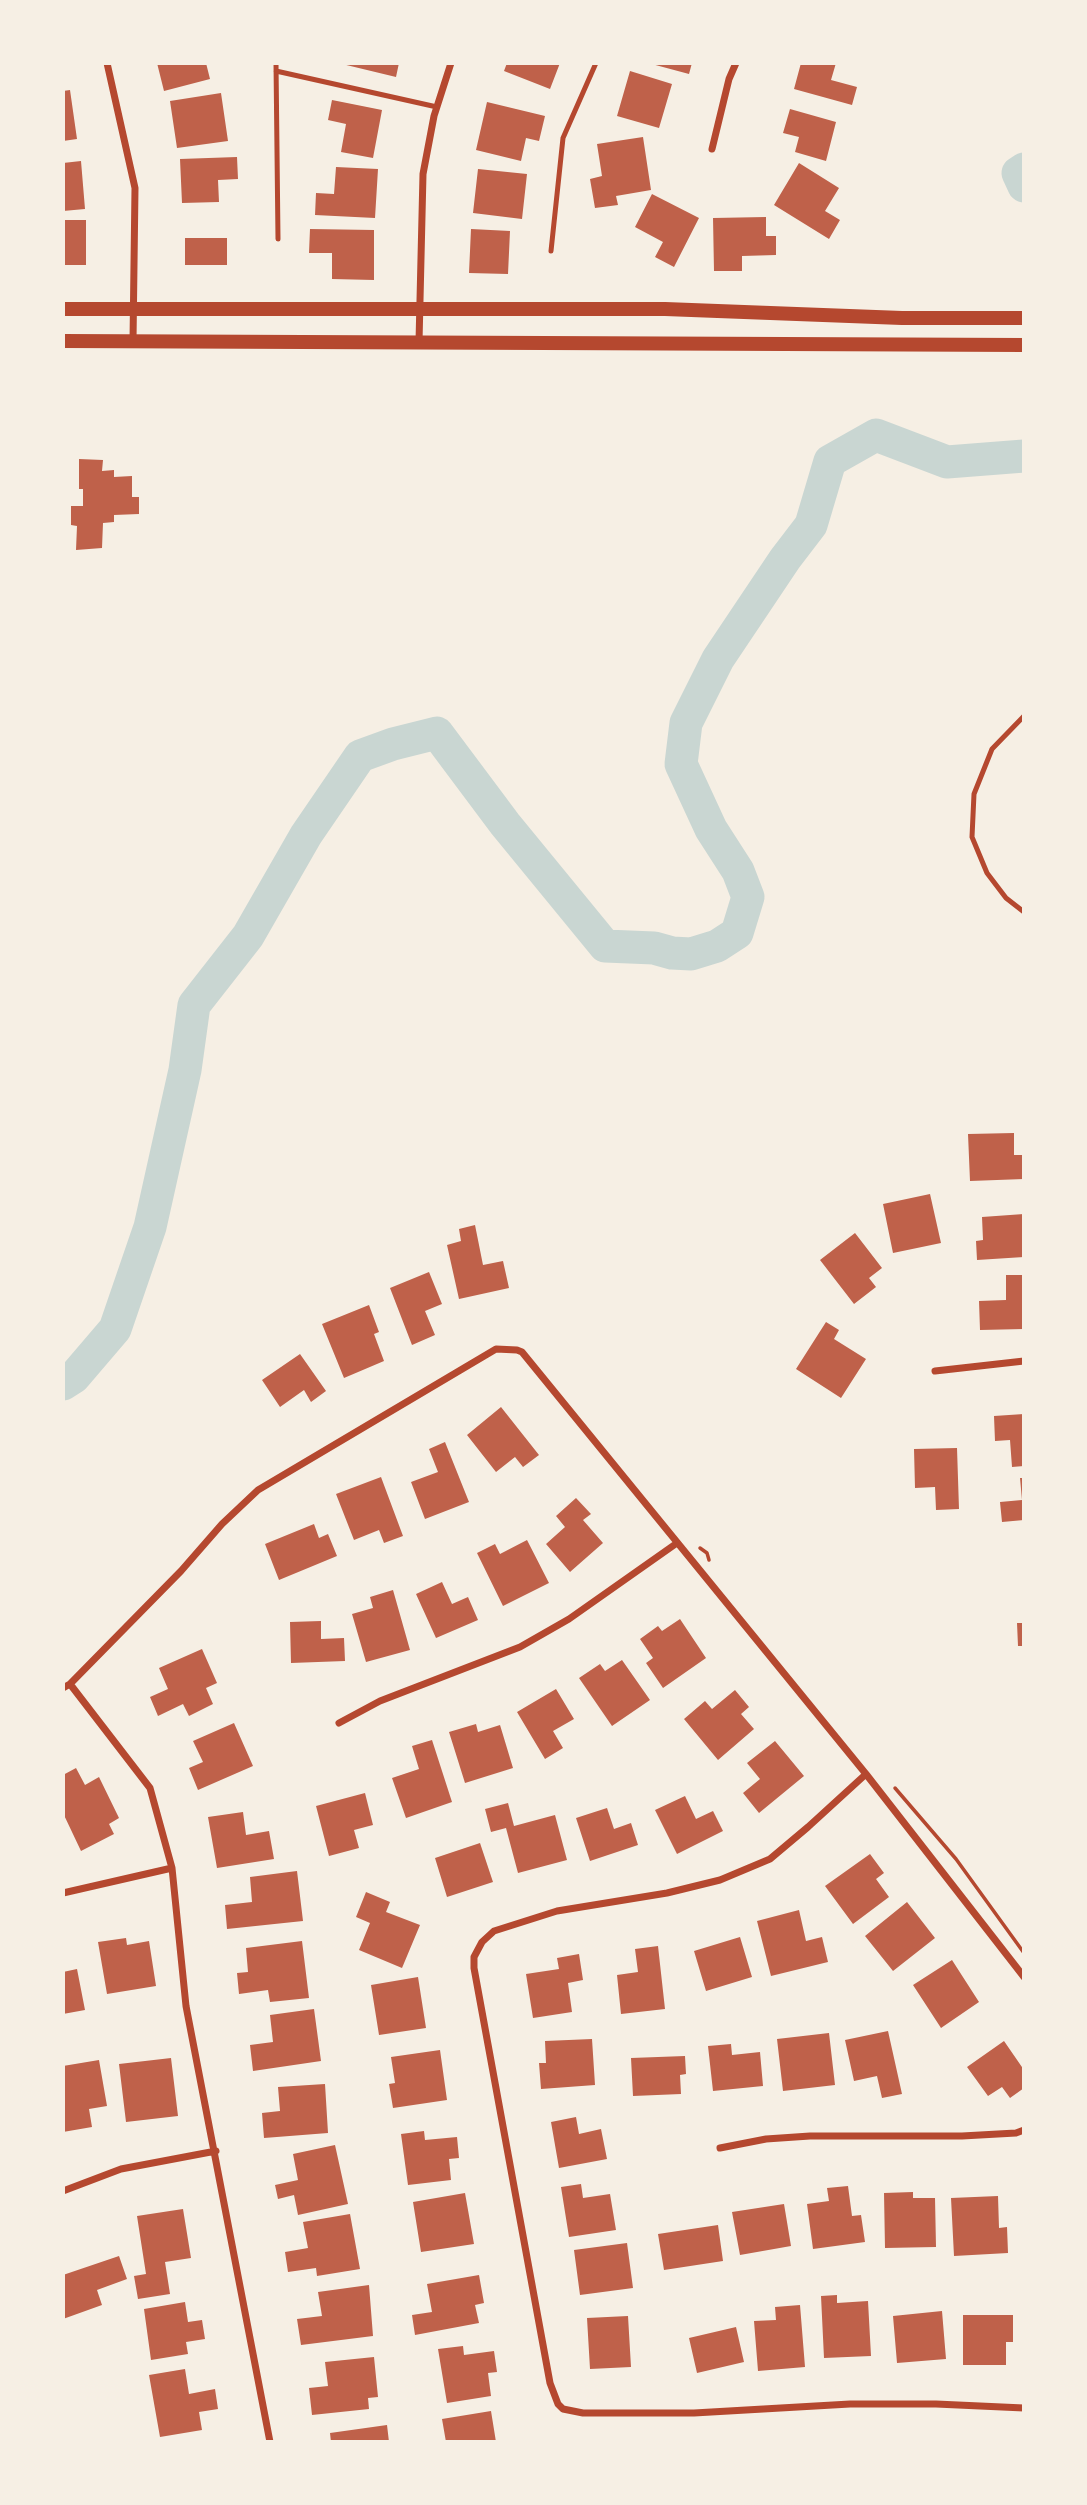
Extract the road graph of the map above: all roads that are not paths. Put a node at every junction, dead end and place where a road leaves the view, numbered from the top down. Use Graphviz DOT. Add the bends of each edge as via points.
graph roads {
  1 [pos="107,63"];
  2 [pos="276,63"];
  3 [pos="451,63"];
  4 [pos="596,63"];
  5 [pos="736,63"];
  6 [pos="276,71"];
  7 [pos="437,107"];
  8 [pos="712,149"];
  9 [pos="278,239"];
  10 [pos="551,251"];
  11 [pos="63,309"];
  12 [pos="419,309"];
  13 [pos="134,310"];
  14 [pos="1024,318"];
  15 [pos="63,341"];
  16 [pos="133,342"];
  17 [pos="419,344"];
  18 [pos="1024,345"];
  19 [pos="1024,716"];
  20 [pos="1024,912"];
  21 [pos="1024,1361"];
  22 [pos="935,1371"];
  23 [pos="677,1543"];
  24 [pos="67,1686"];
  25 [pos="339,1723"];
  26 [pos="866,1774"];
  27 [pos="172,1868"];
  28 [pos="63,1893"];
  29 [pos="1024,1977"];
  30 [pos="1024,2130"];
  31 [pos="720,2148"];
  32 [pos="216,2151"];
  33 [pos="63,2190"];
  34 [pos="1024,2408"];
  35 [pos="270,2442"];
  1 -- 13 [label="street" via="135,188"];
  2 -- 6 [label="lane"];
  3 -- 7 [label="street"];
  4 -- 10 [label="lane" via="563,138"];
  5 -- 8 [label="street"];
  6 -- 7 [label="lane"];
  6 -- 9 [label="lane"];
  7 -- 12 [label="street" via="423,174"];
  11 -- 13 [label="main road"];
  12 -- 13 [label="main road"];
  12 -- 14 [label="main road" via="665,309"];
  12 -- 17 [label="street"];
  13 -- 16 [label="street"];
  15 -- 16 [label="main road"];
  16 -- 17 [label="main road"];
  17 -- 18 [label="main road"];
  19 -- 20 [label="lane" via="992,750 974,794 972,837 987,873"];
  21 -- 22 [label="street"];
  23 -- 24 [label="street" via="522,1352 496,1349 258,1490"];
  23 -- 25 [label="street" via="569,1619 520,1647 380,1700"];
  23 -- 26 [label="street"];
  24 -- 27 [label="street" via="150,1788"];
  26 -- 29 [label="street"];
  26 -- 34 [label="street" via="770,1859 720,1880 557,1911 494,1931 474,1957 550,2383 563,2409 583,2413 694,2413 850,2404"];
  27 -- 28 [label="street"];
  27 -- 32 [label="street" via="186,2006"];
  30 -- 31 [label="street" via="962,2136 810,2136"];
  32 -- 33 [label="street" via="121,2169"];
  32 -- 35 [label="street"];
}
